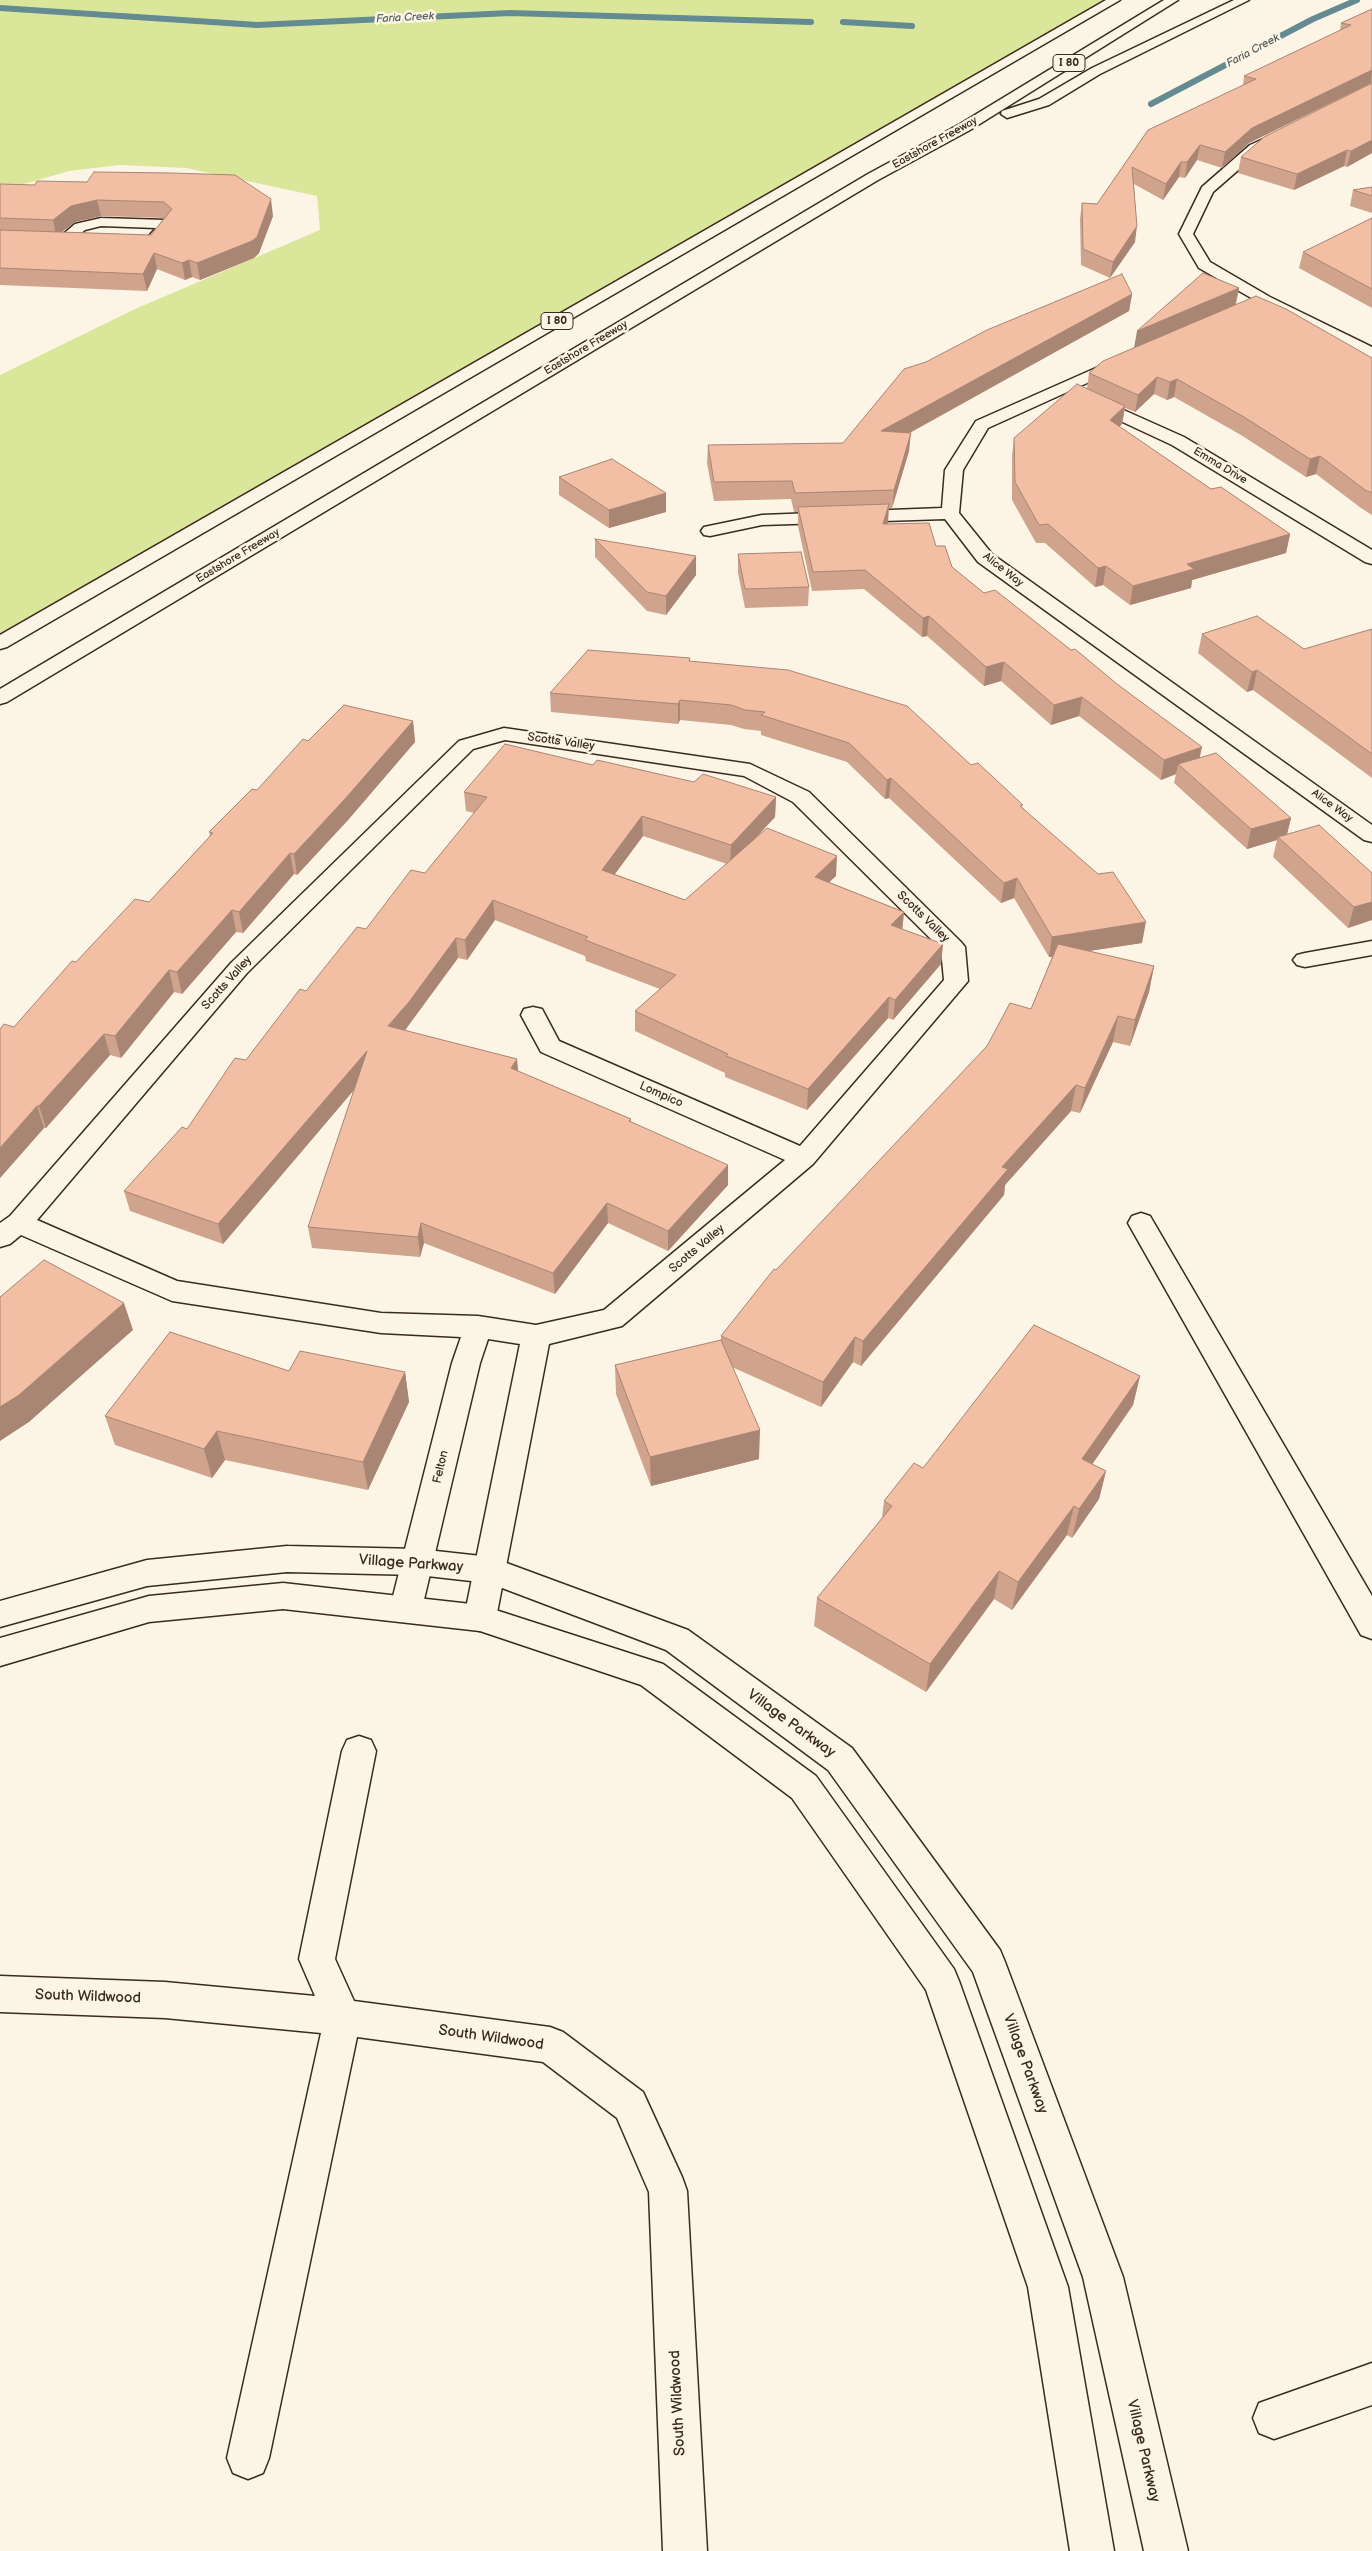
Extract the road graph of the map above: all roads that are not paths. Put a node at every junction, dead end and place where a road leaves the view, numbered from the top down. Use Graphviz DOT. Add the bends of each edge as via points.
graph roads {
  1 [pos="1107,0"];
  2 [pos="1114,0"];
  3 [pos="1172,0"];
  4 [pos="1243,0"];
  5 [pos="1080,20"];
  6 [pos="965,127"];
  7 [pos="1280,135"];
  8 [pos="43,241"];
  9 [pos="61,242"];
  10 [pos="79,244"];
  11 [pos="129,246"];
  12 [pos="1265,300"];
  13 [pos="1247,308"];
  14 [pos="1141,353"];
  15 [pos="1372,353"];
  16 [pos="1061,387"];
  17 [pos="950,513"];
  18 [pos="710,531"];
  19 [pos="1372,558"];
  20 [pos="0,643"];
  21 [pos="0,698"];
  22 [pos="1372,835"];
  23 [pos="1372,948"];
  24 [pos="1305,960"];
  25 [pos="533,1015"];
  26 [pos="804,1158"];
  27 [pos="1141,1223"];
  28 [pos="10,1230"];
  29 [pos="478,1327"];
  30 [pos="536,1336"];
  31 [pos="418,1562"];
  32 [pos="490,1570"];
  33 [pos="406,1608"];
  34 [pos="0,1614"];
  35 [pos="480,1618"];
  36 [pos="1372,1625"];
  37 [pos="0,1652"];
  38 [pos="359,1751"];
  39 [pos="0,1994"];
  40 [pos="343,2017"];
  41 [pos="1372,2384"];
  42 [pos="1274,2418"];
  43 [pos="248,2458"];
  44 [pos="685,2551"];
  45 [pos="1092,2551"];
  46 [pos="1166,2551"];
  1 -- 5 [label="main road"];
  2 -- 5 [label="main road, I 80"];
  3 -- 6 [label="main road, Eastshore Freeway / I 80"];
  4 -- 6 [label="main road" via="1096,71 1044,102"];
  5 -- 20 [label="main road, I 80"];
  6 -- 21 [label="main road, Eastshore Freeway / I 80" via="856,187"];
  7 -- 12 [label="main road" via="1255,148 1207,190 1186,234 1204,265"];
  8 -- 9 [label="main road"];
  9 -- 10 [label="main road"];
  9 -- 11 [label="main road" via="80,228 101,222 166,224 149,247"];
  12 -- 13 [label="main road"];
  12 -- 15 [label="main road"];
  14 -- 16 [label="main road"];
  16 -- 17 [label="main road" via="982,425 954,470"];
  16 -- 19 [label="main road, Emma Drive" via="1178,441"];
  17 -- 18 [label="main road" via="762,520"];
  17 -- 22 [label="main road, Alice Way" via="985,558"];
  23 -- 24 [label="main road"];
  25 -- 26 [label="main road, Lompico" via="550,1046"];
  26 -- 28 [label="main road, Scotts Valley" via="956,981 953,947 801,797 750,770 504,734 466,744 239,968"];
  26 -- 30 [label="main road, Scotts Valley" via="612,1319"];
  27 -- 36 [label="main road"];
  28 -- 29 [label="main road, Scotts Valley" via="172,1291 381,1323"];
  29 -- 30 [label="main road, Scotts Valley"];
  29 -- 31 [label="main road, Felton" via="466,1363"];
  30 -- 32 [label="main road"];
  31 -- 32 [label="main road, Village Parkway"];
  31 -- 33 [label="main road, Felton"];
  31 -- 34 [label="main road, Village Parkway" via="287,1559 147,1573"];
  32 -- 35 [label="main road"];
  32 -- 46 [label="main road, Village Parkway" via="677,1640 840,1759 987,1962 1103,2277"];
  33 -- 35 [label="main road"];
  33 -- 37 [label="main road" via="283,1596 149,1609"];
  35 -- 45 [label="main road" via="652,1674 804,1787 941,1981 1048,2287"];
  38 -- 40 [label="main road" via="317,1959"];
  39 -- 40 [label="main road, South Wildwood" via="165,2000"];
  40 -- 43 [label="main road"];
  40 -- 44 [label="main road, South Wildwood" via="550,2046 630,2105 668,2191"];
  41 -- 42 [label="main road"];
}
